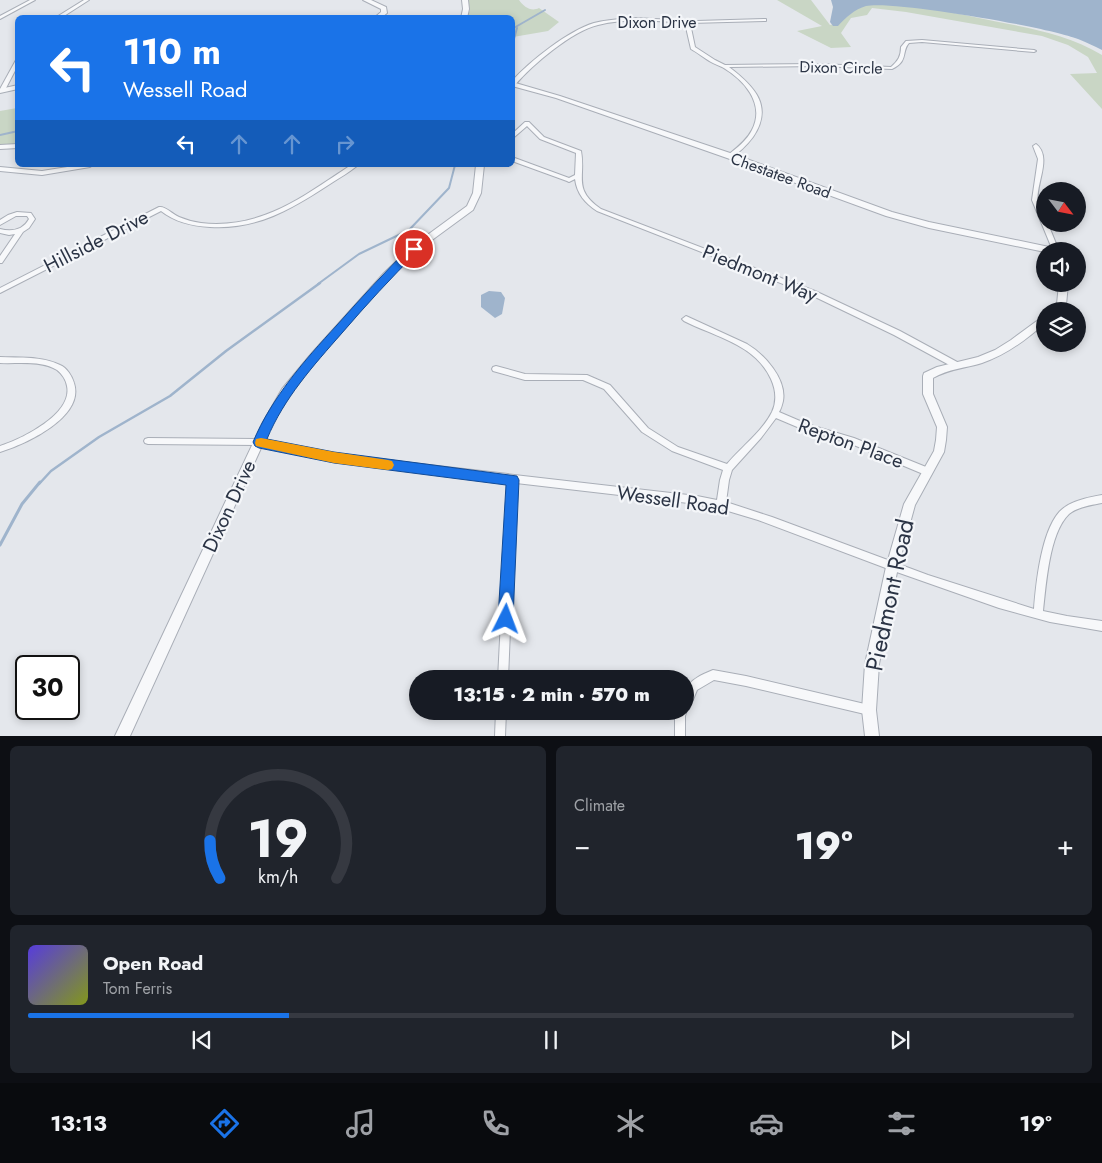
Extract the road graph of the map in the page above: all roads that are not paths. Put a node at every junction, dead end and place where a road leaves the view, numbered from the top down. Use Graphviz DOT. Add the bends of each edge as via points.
graph roads {
  1 [pos="33,0"];
  2 [pos="87,0"];
  3 [pos="366,0"];
  4 [pos="465,0"];
  5 [pos="62,15"];
  6 [pos="382,15"];
  7 [pos="465,15"];
  8 [pos="0,18"];
  9 [pos="764,20"];
  10 [pos="687,22"];
  11 [pos="1034,51"];
  12 [pos="15,65"];
  13 [pos="724,66"];
  14 [pos="515,82"];
  15 [pos="515,85"];
  16 [pos="15,89"];
  17 [pos="1,91"];
  18 [pos="515,134"];
  19 [pos="0,146"];
  20 [pos="15,146"];
  21 [pos="1036,146"];
  22 [pos="730,156"];
  23 [pos="515,160"];
  24 [pos="76,167"];
  25 [pos="352,167"];
  26 [pos="480,167"];
  27 [pos="0,169"];
  28 [pos="578,176"];
  29 [pos="0,223"];
  30 [pos="21,230"];
  31 [pos="0,231"];
  32 [pos="1051,242"];
  33 [pos="1036,247"];
  34 [pos="0,261"];
  35 [pos="0,291"];
  36 [pos="686,319"];
  37 [pos="1036,327"];
  38 [pos="0,360"];
  39 [pos="956,364"];
  40 [pos="496,369"];
  41 [pos="775,414"];
  42 [pos="148,441"];
  43 [pos="259,442"];
  44 [pos="0,449"];
  45 [pos="728,468"];
  46 [pos="928,472"];
  47 [pos="512,480"];
  48 [pos="1102,499"];
  49 [pos="721,504"];
  50 [pos="892,567"];
  51 [pos="1038,614"];
  52 [pos="1102,626"];
  53 [pos="502,670"];
  54 [pos="694,686"];
  55 [pos="869,710"];
  56 [pos="501,720"];
  57 [pos="680,720"];
  58 [pos="122,736"];
  59 [pos="500,736"];
  60 [pos="680,736"];
  61 [pos="872,736"];
  1 -- 8 [label="street"];
  2 -- 5 [label="street"];
  3 -- 6 [label="street" via="384,8"];
  4 -- 7 [label="street"];
  9 -- 10 [label="street, Dixon Drive"];
  10 -- 13 [label="street, Dixon Circle" via="692,48"];
  10 -- 14 [label="street, Dixon Drive" via="627,19 589,26 537,59"];
  11 -- 13 [label="street, Dixon Circle" via="922,41 908,42 904,55 892,68"];
  12 -- 17 [label="street"];
  13 -- 22 [label="street" via="744,82 758,100 760,109 753,136"];
  15 -- 22 [label="street, Chestatee Road"];
  16 -- 17 [label="street"];
  18 -- 28 [label="street, Piedmont Way" via="527,123 542,138 579,152"];
  19 -- 20 [label="street"];
  21 -- 32 [label="street" via="1041,159 1035,200"];
  22 -- 33 [label="street, Chestatee Road" via="929,226"];
  23 -- 28 [label="street" via="569,180"];
  24 -- 27 [label="street" via="34,173"];
  25 -- 35 [label="street, Hillside Drive" via="268,218 237,226 194,224 161,208"];
  26 -- 43 [label="street, Dixon Drive" via="477,192 470,208 401,260 286,392"];
  28 -- 39 [label="street, Piedmont Way" via="583,196 599,210 813,293"];
  29 -- 30 [label="street" via="14,215 29,214 32,222"];
  30 -- 31 [label="street"];
  30 -- 34 [label="street"];
  36 -- 41 [label="street" via="753,351 766,363 782,393"];
  37 -- 39 [label="street" via="1026,336 980,360"];
  38 -- 44 [label="street" via="60,367 72,385 68,404 58,417 26,439"];
  39 -- 46 [label="street, Piedmont Road" via="928,376 928,394 942,427 939,452"];
  40 -- 45 [label="street" via="525,377 584,377 607,387 645,430 675,449"];
  41 -- 45 [label="street"];
  41 -- 46 [label="street, Repton Place" via="805,427 851,440"];
  42 -- 43 [label="street, Wessell Road"];
  43 -- 47 [label="street, Wessell Road" via="334,458"];
  43 -- 58 [label="street, Dixon Drive"];
  45 -- 49 [label="street"];
  46 -- 50 [label="street, Piedmont Road" via="910,504"];
  47 -- 49 [label="street, Wessell Road"];
  47 -- 53 [label="street"];
  48 -- 51 [label="street" via="1066,511 1053,532 1043,569"];
  49 -- 50 [label="street, Wessell Road"];
  50 -- 51 [label="street, Wessell Road"];
  50 -- 55 [label="street, Piedmont Road" via="872,664"];
  51 -- 52 [label="street, Wessell Road"];
  54 -- 55 [label="street" via="713,676"];
  55 -- 61 [label="street, Piedmont Road"];
  56 -- 59 [label="street"];
  57 -- 60 [label="street"];
}
